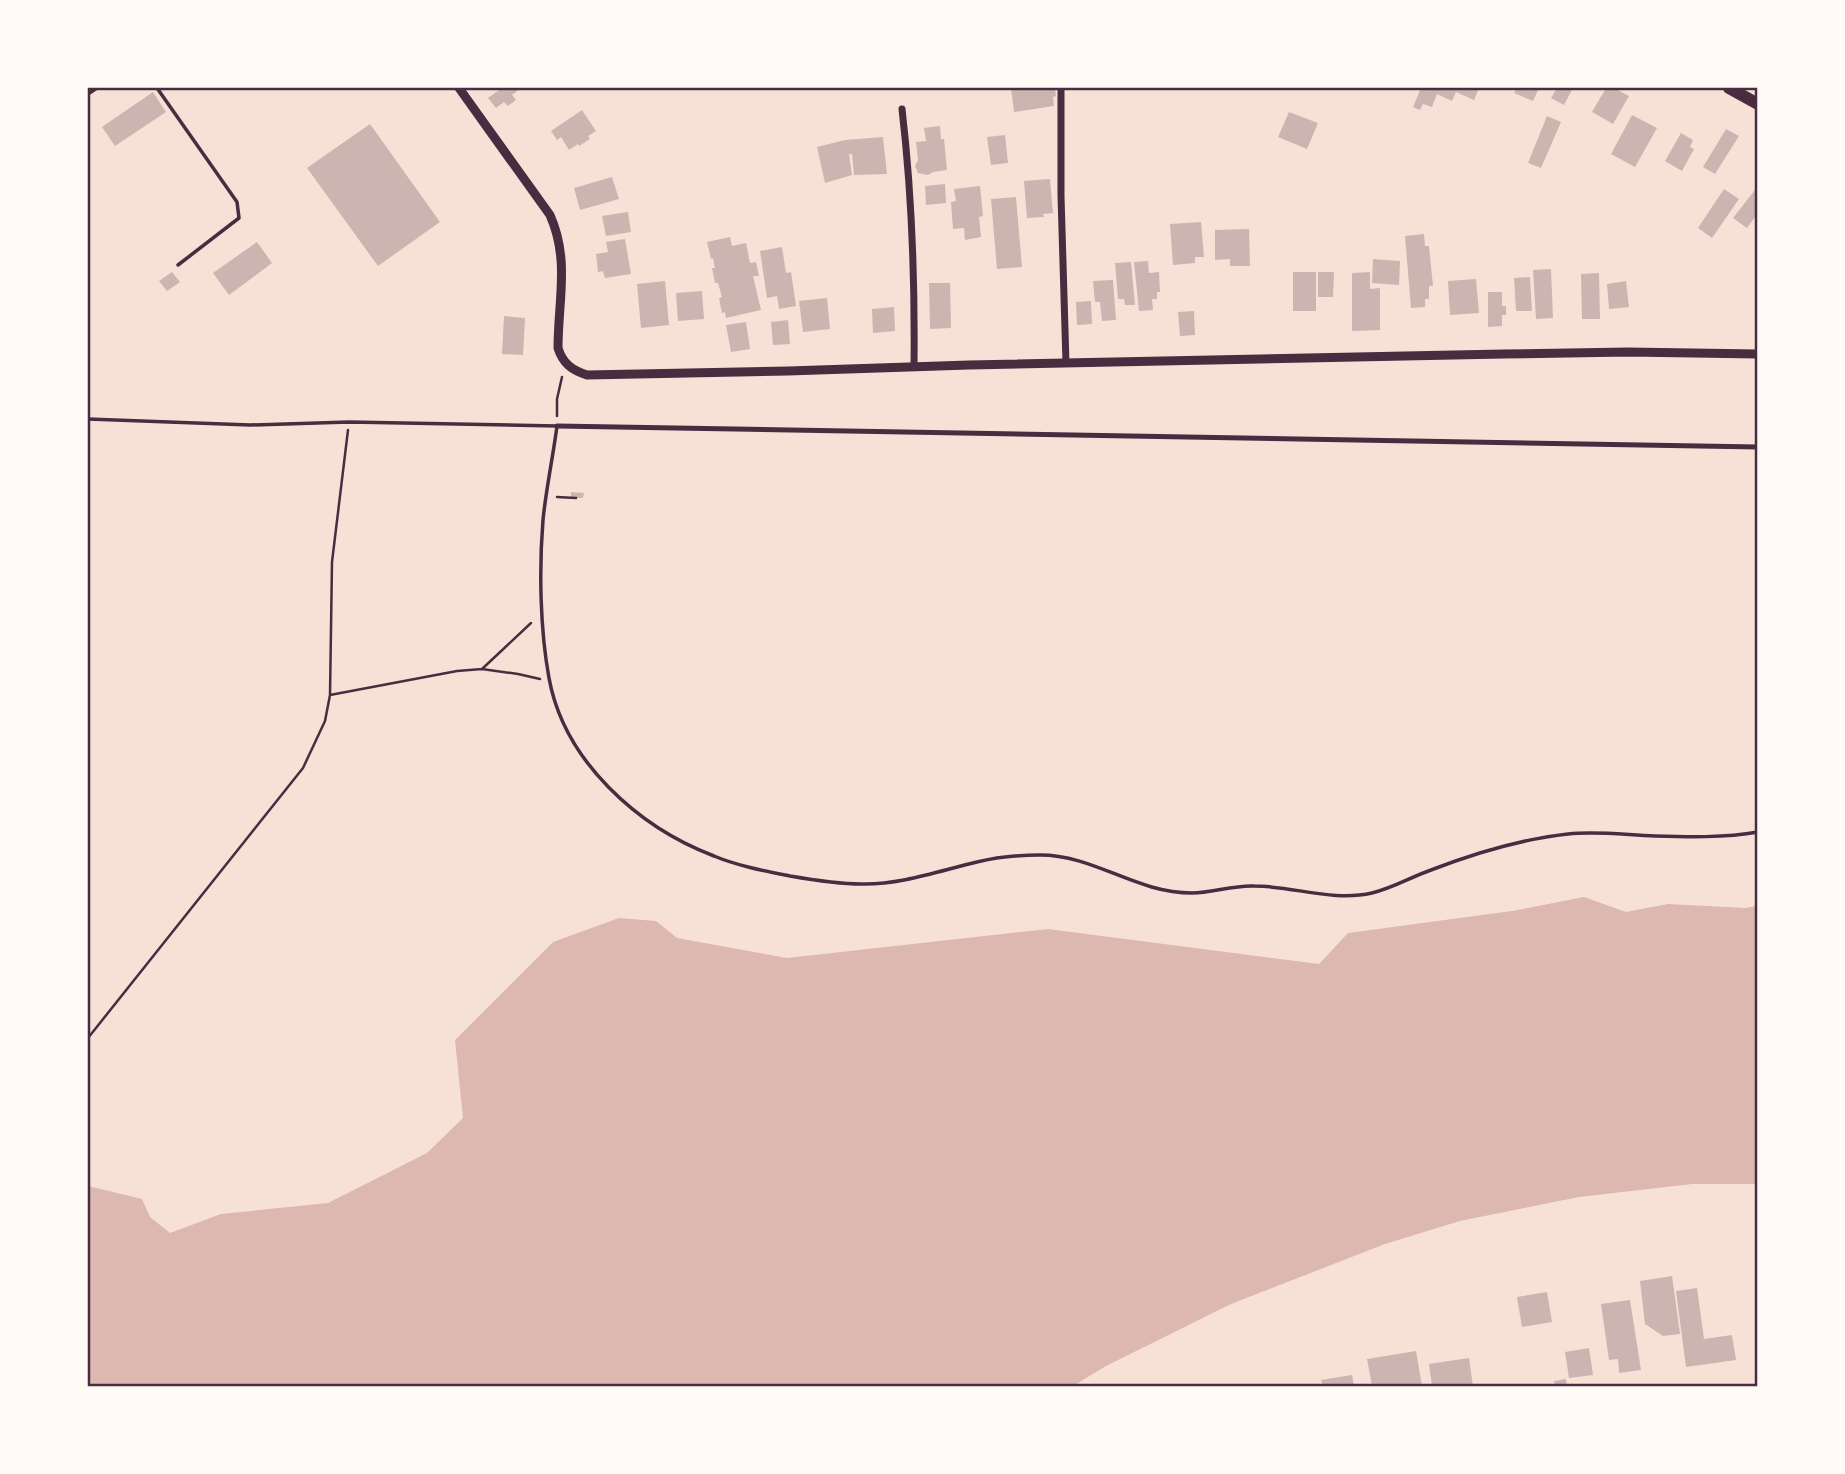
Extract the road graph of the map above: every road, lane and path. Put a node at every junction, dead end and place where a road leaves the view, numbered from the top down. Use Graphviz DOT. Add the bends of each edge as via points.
graph roads {
  1 [pos="97,88"];
  2 [pos="157,88"];
  3 [pos="459,88"];
  4 [pos="1061,88"];
  5 [pos="1729,88"];
  6 [pos="88,94"];
  7 [pos="1758,104"];
  8 [pos="902,109"];
  9 [pos="178,265"];
  10 [pos="1758,354"];
  11 [pos="1066,363"];
  12 [pos="565,364"];
  13 [pos="914,367"];
  14 [pos="88,419"];
  15 [pos="349,422"];
  16 [pos="557,426"];
  17 [pos="1758,447"];
  18 [pos="547,496"];
  19 [pos="576,498"];
  20 [pos="542,611"];
  21 [pos="482,669"];
  22 [pos="549,681"];
  23 [pos="330,695"];
  24 [pos="1758,832"];
  25 [pos="88,1038"];
  1 -- 6 [label="lane"];
  2 -- 9 [label="lane" via="237,202 239,218"];
  3 -- 12 [label="street" via="538,197 557,231 562,272 558,348"];
  4 -- 11 [label="street"];
  5 -- 7 [label="main road"];
  8 -- 13 [label="street" via="911,205"];
  10 -- 11 [label="street" via="1628,352"];
  11 -- 13 [label="street"];
  12 -- 13 [label="street" via="587,375"];
  12 -- 16 [label="path"];
  14 -- 15 [label="lane" via="250,425"];
  15 -- 16 [label="lane"];
  15 -- 23 [label="path" via="332,562"];
  16 -- 17 [label="street"];
  16 -- 18 [label="lane"];
  18 -- 19 [label="path"];
  18 -- 20 [label="lane"];
  20 -- 21 [label="path"];
  20 -- 22 [label="lane"];
  21 -- 22 [label="path"];
  21 -- 23 [label="path"];
  22 -- 24 [label="lane" via="579,751 608,788 650,822 715,857 819,881 862,885 903,881 982,861 1042,855 1093,864 1160,890 1193,893 1251,886 1344,896 1372,893 1506,845 1559,835"];
  23 -- 25 [label="path" via="325,721 303,768"];
}
